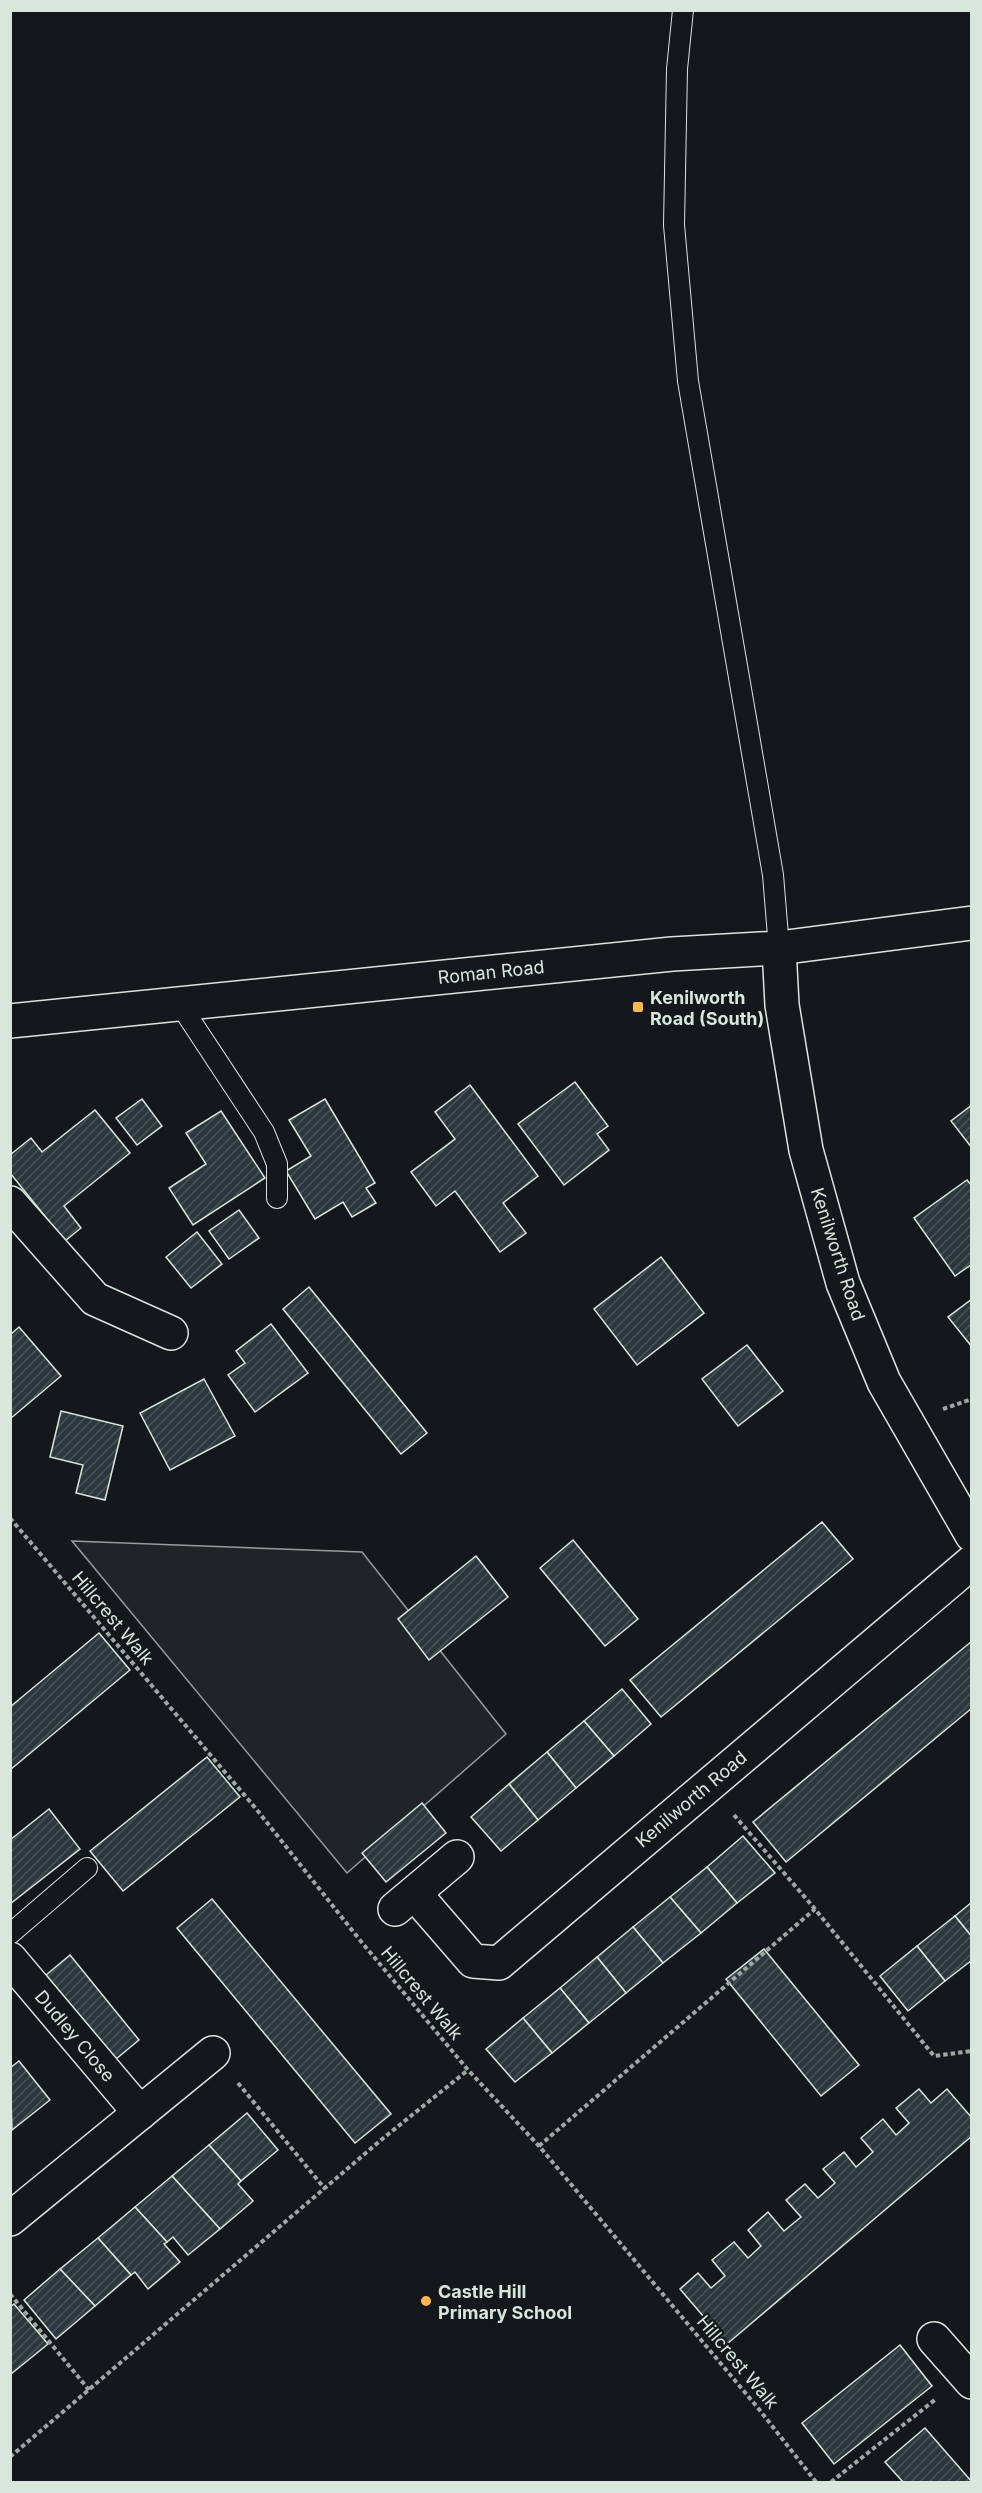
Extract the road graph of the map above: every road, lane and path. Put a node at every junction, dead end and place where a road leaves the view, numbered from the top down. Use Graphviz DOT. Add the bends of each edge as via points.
graph roads {
  1 [pos="683,10"];
  2 [pos="972,923"];
  3 [pos="779,948"];
  4 [pos="179,1003"];
  5 [pos="10,1021"];
  6 [pos="277,1198"];
  7 [pos="10,1203"];
  8 [pos="171,1333"];
  9 [pos="972,1400"];
  10 [pos="940,1410"];
  11 [pos="10,1518"];
  12 [pos="972,1535"];
  13 [pos="972,1562"];
  14 [pos="708,1785"];
  15 [pos="457,1857"];
  16 [pos="87,1868"];
  17 [pos="815,1908"];
  18 [pos="10,1934"];
  19 [pos="10,1959"];
  20 [pos="972,2051"];
  21 [pos="213,2053"];
  22 [pos="468,2070"];
  23 [pos="140,2113"];
  24 [pos="538,2146"];
  25 [pos="325,2189"];
  26 [pos="10,2218"];
  27 [pos="10,2294"];
  28 [pos="934,2338"];
  29 [pos="969,2378"];
  30 [pos="89,2390"];
  31 [pos="10,2457"];
  32 [pos="816,2482"];
  33 [pos="831,2482"];
  1 -- 3 [label="lane" via="677,69 674,225 688,381 773,875"];
  2 -- 3 [label="street, Roman Road"];
  3 -- 4 [label="street, Roman Road" via="660,955"];
  3 -- 12 [label="street, Kenilworth Road" via="782,1005 806,1150 843,1283 884,1382"];
  4 -- 5 [label="street, Roman Road"];
  4 -- 6 [label="lane" via="264,1132 277,1164"];
  7 -- 8 [label="street" via="95,1299"];
  9 -- 10 [label="path"];
  11 -- 22 [label="path, Hillcrest Walk" via="257,1810"];
  13 -- 14 [label="street, Kenilworth Road"];
  14 -- 15 [label="street, Kenilworth Road" via="499,1963 473,1961 405,1901"];
  14 -- 17 [label="path"];
  16 -- 18 [label="lane"];
  17 -- 20 [label="path" via="934,2056"];
  17 -- 24 [label="path"];
  19 -- 23 [label="street, Dudley Close"];
  21 -- 23 [label="street"];
  21 -- 25 [label="path"];
  22 -- 24 [label="path, Hillcrest Walk"];
  22 -- 25 [label="path"];
  23 -- 26 [label="street"];
  24 -- 32 [label="path, Hillcrest Walk"];
  25 -- 30 [label="path"];
  27 -- 30 [label="path"];
  28 -- 29 [label="street"];
  29 -- 33 [label="path"];
  30 -- 31 [label="path"];
}
